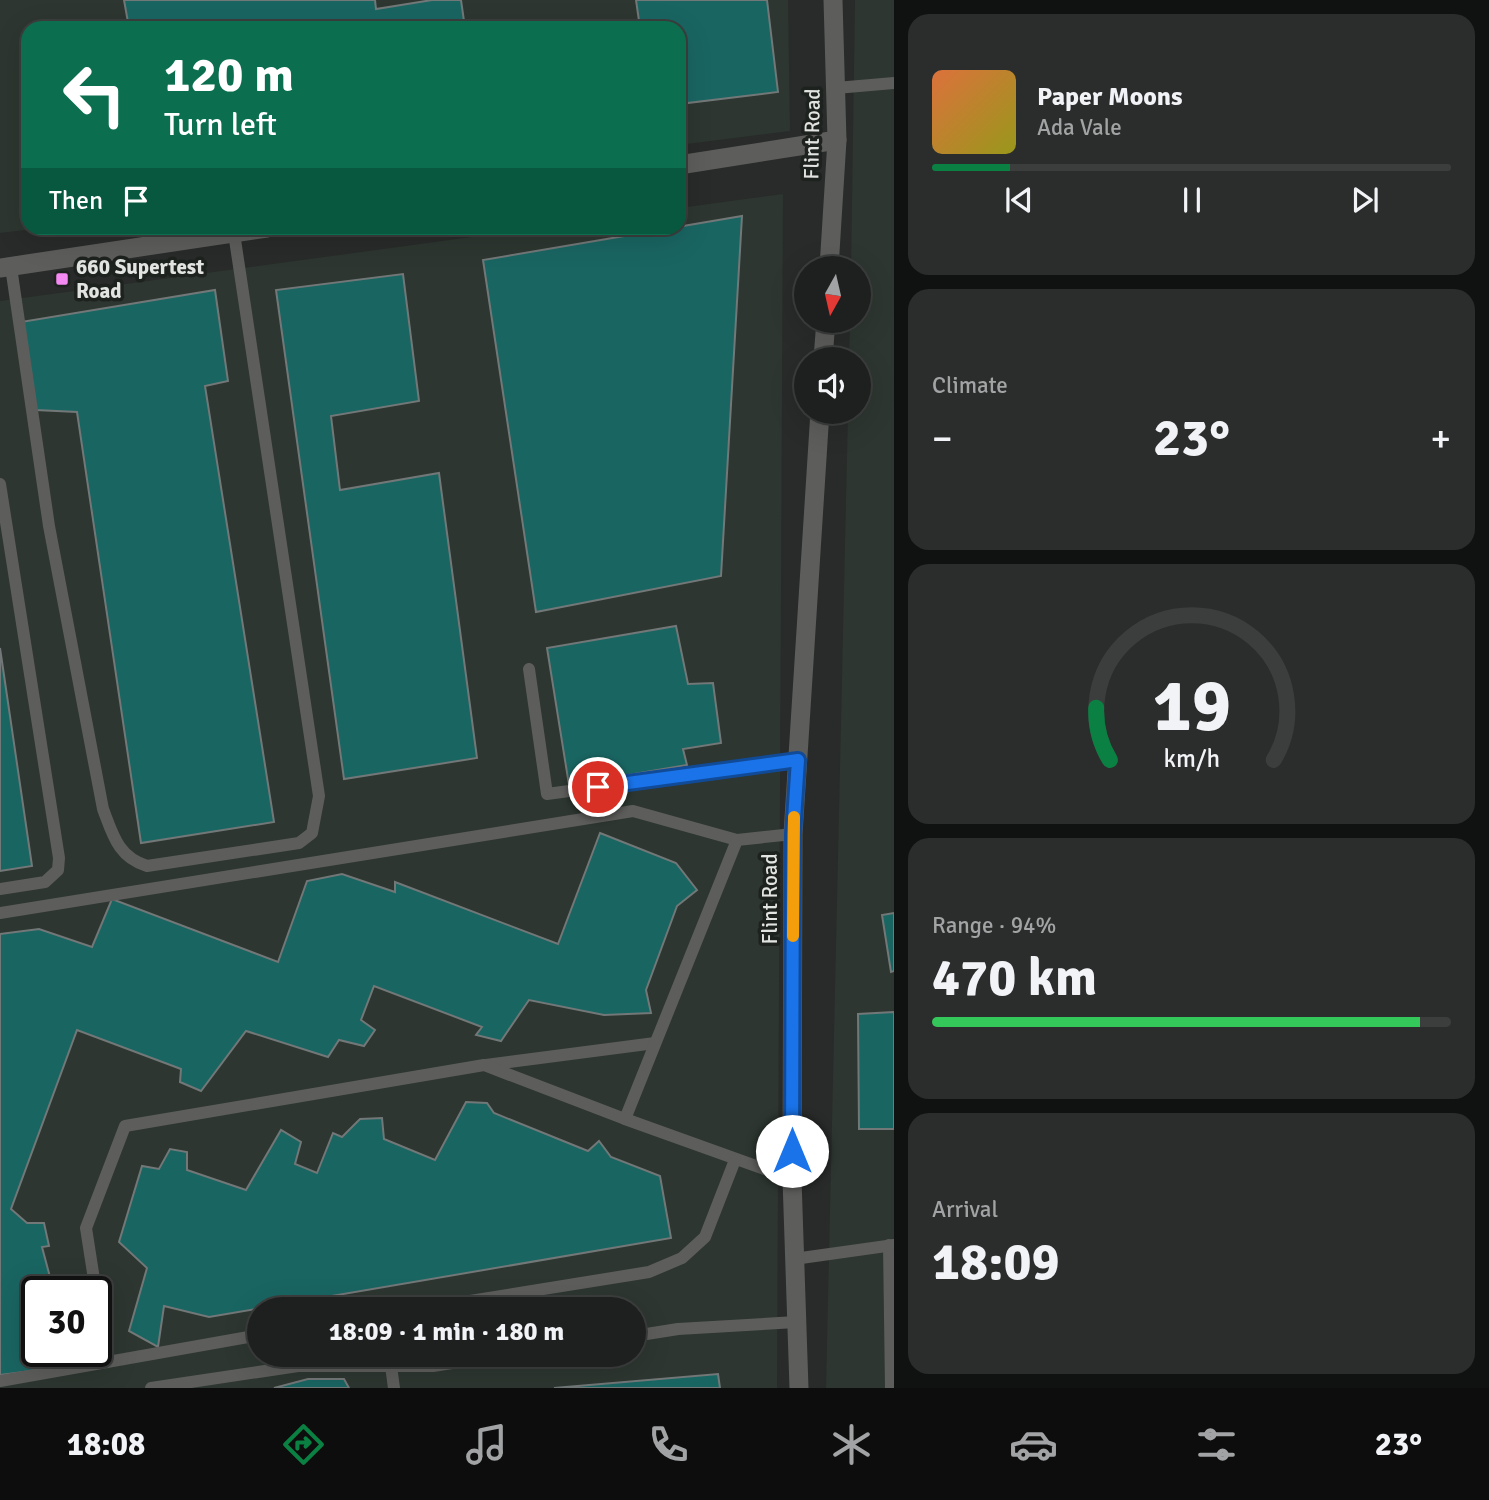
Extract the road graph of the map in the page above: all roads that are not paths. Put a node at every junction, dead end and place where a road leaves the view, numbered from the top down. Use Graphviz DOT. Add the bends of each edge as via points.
graph roads {
  1 [pos="833,0"];
  2 [pos="894,83"];
  3 [pos="836,88"];
  4 [pos="837,140"];
  5 [pos="686,163"];
  6 [pos="221,235"];
  7 [pos="234,235"];
  8 [pos="830,256"];
  9 [pos="5,267"];
  10 [pos="819,424"];
  11 [pos="0,484"];
  12 [pos="529,669"];
  13 [pos="798,760"];
  14 [pos="793,834"];
  15 [pos="737,840"];
  16 [pos="0,888"];
  17 [pos="0,913"];
  18 [pos="655,1043"];
  19 [pos="484,1065"];
  20 [pos="625,1119"];
  21 [pos="735,1160"];
  22 [pos="792,1179"];
  23 [pos="892,1245"];
  24 [pos="794,1259"];
  25 [pos="93,1276"];
  26 [pos="494,1297"];
  27 [pos="796,1322"];
  28 [pos="646,1334"];
  29 [pos="247,1337"];
  30 [pos="112,1359"];
  31 [pos="71,1367"];
  32 [pos="291,1367"];
  33 [pos="391,1367"];
  34 [pos="0,1381"];
  35 [pos="151,1388"];
  36 [pos="394,1388"];
  37 [pos="799,1388"];
  38 [pos="891,1388"];
  1 -- 3 [label="street, Flint Road"];
  2 -- 3 [label="lane"];
  3 -- 4 [label="street, Flint Road"];
  4 -- 5 [label="street"];
  4 -- 8 [label="street, Flint Road"];
  6 -- 9 [label="street"];
  7 -- 9 [label="lane" via="319,796 312,832 299,843 147,866 131,861 116,844 103,809"];
  10 -- 13 [label="street, Flint Road"];
  11 -- 16 [label="lane" via="59,858 58,870 45,882"];
  12 -- 13 [label="lane" via="547,794"];
  13 -- 14 [label="street, Flint Road"];
  14 -- 15 [label="lane"];
  14 -- 22 [label="street, Flint Road"];
  15 -- 17 [label="lane" via="634,811"];
  15 -- 18 [label="lane"];
  18 -- 19 [label="lane"];
  18 -- 20 [label="lane"];
  19 -- 20 [label="lane"];
  19 -- 25 [label="lane" via="125,1126 86,1228"];
  20 -- 21 [label="lane"];
  21 -- 22 [label="lane"];
  21 -- 26 [label="lane" via="705,1237 682,1258 649,1272"];
  22 -- 24 [label="street, Flint Road"];
  23 -- 24 [label="lane"];
  23 -- 38 [label="lane"];
  24 -- 27 [label="street, Flint Road"];
  27 -- 28 [label="lane"];
  27 -- 37 [label="street, Flint Road"];
  29 -- 30 [label="lane"];
  31 -- 34 [label="lane"];
  32 -- 35 [label="lane"];
  33 -- 36 [label="lane"];
}
